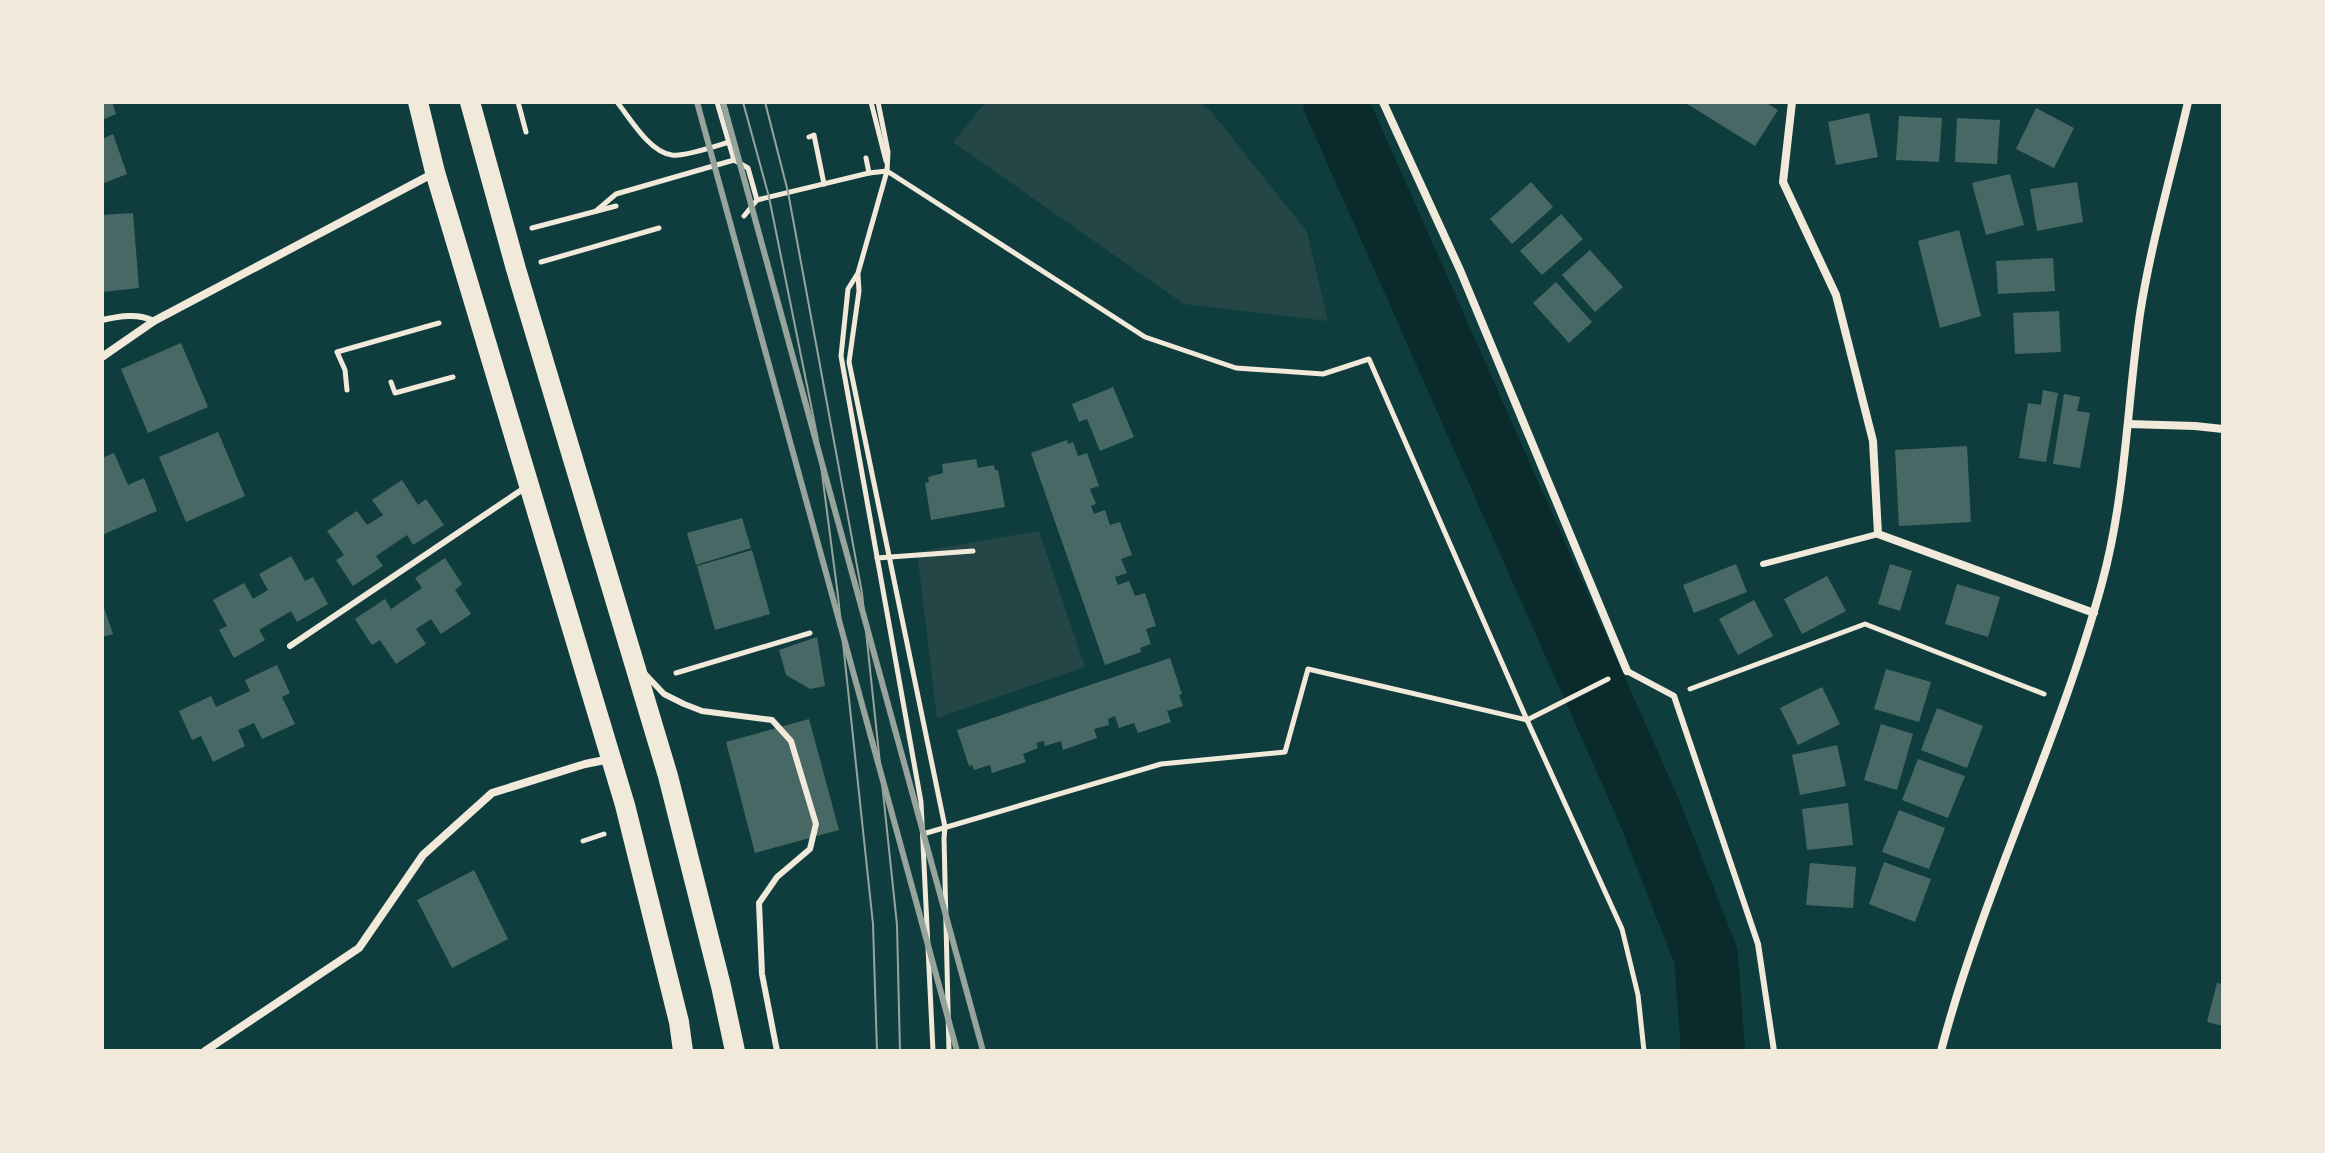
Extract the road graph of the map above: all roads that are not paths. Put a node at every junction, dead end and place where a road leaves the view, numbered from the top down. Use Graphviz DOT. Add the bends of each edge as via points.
graph roads {
  1 [pos="418,102"];
  2 [pos="470,102"];
  3 [pos="1383,102"];
  4 [pos="1792,102"];
  5 [pos="2188,102"];
  6 [pos="435,172"];
  7 [pos="102,320"];
  8 [pos="154,321"];
  9 [pos="102,357"];
  10 [pos="2128,424"];
  11 [pos="2223,429"];
  12 [pos="529,485"];
  13 [pos="1878,534"];
  14 [pos="1763,564"];
  15 [pos="2094,613"];
  16 [pos="290,646"];
  17 [pos="635,662"];
  18 [pos="1627,671"];
  19 [pos="610,759"];
  20 [pos="205,1051"];
  21 [pos="683,1051"];
  22 [pos="735,1051"];
  23 [pos="777,1051"];
  24 [pos="1774,1051"];
  25 [pos="1941,1051"];
  1 -- 6 [label="main road"];
  2 -- 17 [label="main road"];
  3 -- 18 [label="street" via="1460,270"];
  4 -- 13 [label="street" via="1783,182 1836,295 1873,441"];
  5 -- 10 [label="street" via="2141,311"];
  6 -- 8 [label="street"];
  6 -- 12 [label="main road"];
  7 -- 8 [label="lane" via="144,316"];
  8 -- 9 [label="street"];
  10 -- 11 [label="street"];
  10 -- 15 [label="street" via="2118,516"];
  12 -- 16 [label="lane"];
  12 -- 19 [label="main road"];
  13 -- 14 [label="lane"];
  13 -- 15 [label="street"];
  15 -- 25 [label="street"];
  17 -- 22 [label="main road"];
  17 -- 23 [label="lane" via="664,694 702,711 772,720 791,741 816,824 810,849 777,877 759,903 762,974"];
  18 -- 24 [label="lane" via="1674,696 1758,944"];
  19 -- 20 [label="street" via="492,793 423,855 359,948"];
  19 -- 21 [label="main road"];
}
